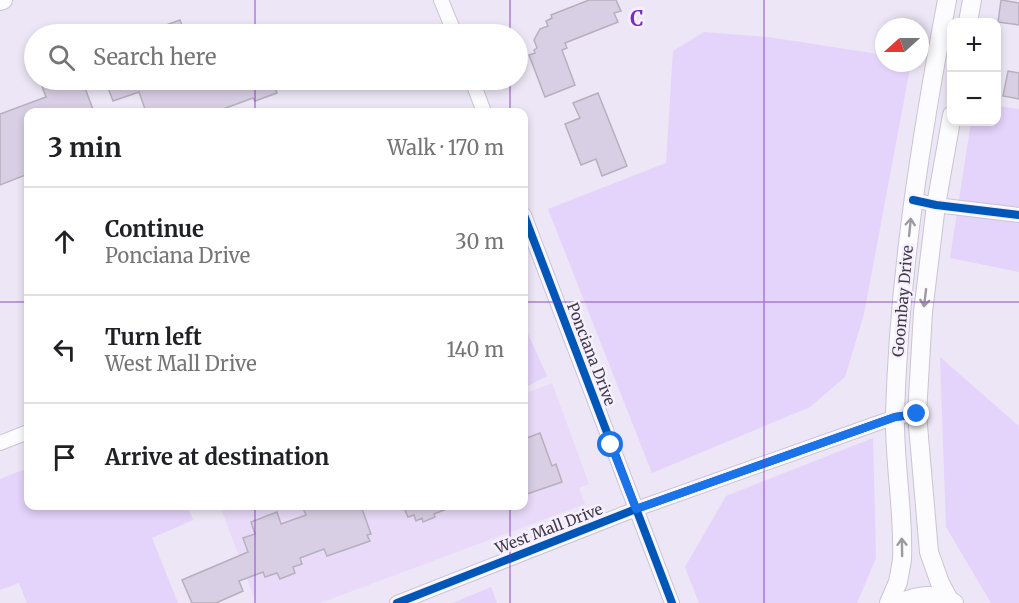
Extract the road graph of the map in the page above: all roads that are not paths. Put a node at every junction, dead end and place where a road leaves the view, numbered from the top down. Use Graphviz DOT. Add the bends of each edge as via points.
graph roads {
  1 [pos="441,0"];
  2 [pos="947,0"];
  3 [pos="972,0"];
  4 [pos="969,18"];
  5 [pos="451,24"];
  6 [pos="944,60"];
  7 [pos="476,90"];
  8 [pos="482,108"];
  9 [pos="949,126"];
  10 [pos="913,200"];
  11 [pos="936,205"];
  12 [pos="1019,215"];
  13 [pos="528,239"];
  14 [pos="917,414"];
  15 [pos="895,417"];
  16 [pos="24,434"];
  17 [pos="0,443"];
  18 [pos="636,509"];
  19 [pos="951,601"];
  20 [pos="397,603"];
  21 [pos="672,603"];
  22 [pos="889,603"];
  23 [pos="900,603"];
  1 -- 5 [label="street"];
  2 -- 6 [label="main road, Goombay Drive"];
  3 -- 4 [label="main road"];
  6 -- 10 [label="main road, Goombay Drive"];
  7 -- 8 [label="street"];
  9 -- 11 [label="main road, Goombay Drive"];
  10 -- 11 [label="street"];
  15 -- 10 [label="main road, Goombay Drive, one-way" via="901,308"];
  11 -- 12 [label="street"];
  11 -- 14 [label="main road, Goombay Drive, one-way" via="923,312"];
  13 -- 18 [label="street, Ponciana Drive"];
  14 -- 15 [label="street, West Mall Drive"];
  14 -- 19 [label="main road, Goombay Drive" via="927,538 933,565"];
  15 -- 18 [label="street, West Mall Drive"];
  22 -- 15 [label="main road, Goombay Drive, one-way" via="898,582 903,548"];
  16 -- 17 [label="street"];
  18 -- 20 [label="street, West Mall Drive"];
  18 -- 21 [label="street, Ponciana Drive"];
  19 -- 23 [label="main road" via="931,596"];
}
